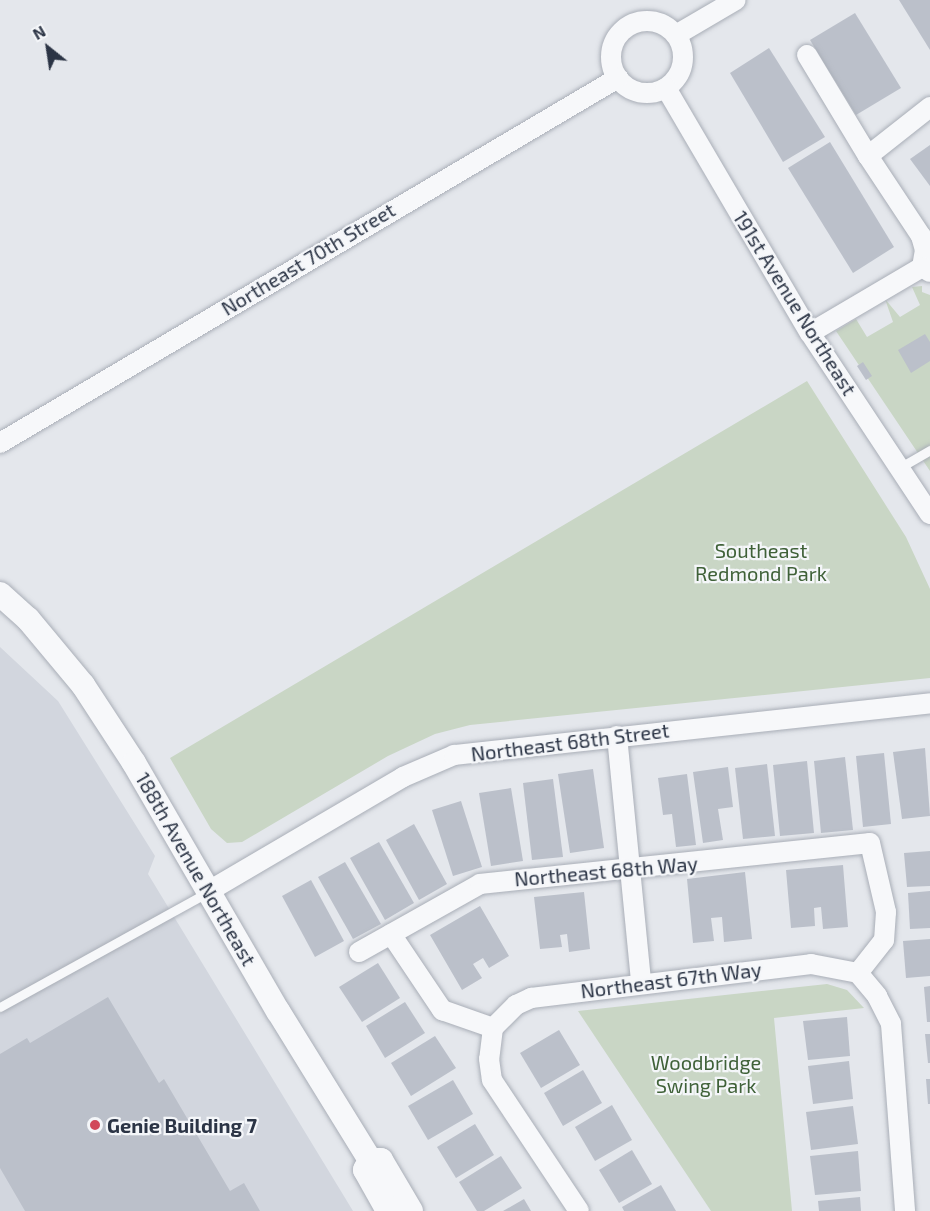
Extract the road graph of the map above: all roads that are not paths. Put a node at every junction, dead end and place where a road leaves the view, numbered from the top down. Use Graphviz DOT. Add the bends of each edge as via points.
graph roads {
  1 [pos="736,0"];
  2 [pos="676,35"];
  3 [pos="807,56"];
  4 [pos="618,78"];
  5 [pos="666,88"];
  6 [pos="930,107"];
  7 [pos="867,156"];
  8 [pos="926,270"];
  9 [pos="810,333"];
  10 [pos="0,443"];
  11 [pos="930,450"];
  12 [pos="899,468"];
  13 [pos="930,514"];
  14 [pos="0,594"];
  15 [pos="930,703"];
  16 [pos="617,736"];
  17 [pos="632,869"];
  18 [pos="209,891"];
  19 [pos="391,934"];
  20 [pos="359,952"];
  21 [pos="858,974"];
  22 [pos="641,982"];
  23 [pos="0,1007"];
  24 [pos="493,1028"];
  25 [pos="370,1160"];
  26 [pos="388,1211"];
  27 [pos="411,1211"];
  28 [pos="579,1211"];
  29 [pos="905,1211"];
  1 -- 2 [label="street"];
  2 -- 4 [label="street" via="649,21 621,31 611,49"];
  2 -- 5 [label="street" via="682,64"];
  3 -- 7 [label="street"];
  4 -- 5 [label="street" via="640,92"];
  4 -- 10 [label="street, Northeast 70th Street"];
  5 -- 9 [label="street, 191st Avenue Northeast"];
  6 -- 7 [label="street"];
  7 -- 8 [label="street" via="921,236"];
  8 -- 9 [label="street"];
  9 -- 12 [label="street, 191st Avenue Northeast"];
  11 -- 12 [label="lane"];
  12 -- 13 [label="street, 191st Avenue Northeast"];
  14 -- 18 [label="street, 188th Avenue Northeast" via="28,619 83,685 134,762"];
  15 -- 16 [label="street, Northeast 68th Street"];
  16 -- 17 [label="street"];
  16 -- 18 [label="street, Northeast 68th Street" via="484,749 429,764"];
  17 -- 19 [label="street, Northeast 68th Way" via="480,884"];
  17 -- 21 [label="street, Northeast 68th Way" via="870,843 886,912 884,940"];
  17 -- 22 [label="street"];
  18 -- 23 [label="lane"];
  18 -- 25 [label="street, 188th Avenue Northeast"];
  19 -- 20 [label="street, Northeast 68th Way"];
  19 -- 24 [label="street" via="442,1010"];
  21 -- 22 [label="street, Northeast 67th Way" via="812,964"];
  21 -- 29 [label="street" via="877,996 891,1024"];
  22 -- 24 [label="street, Northeast 67th Way" via="531,998 516,1005"];
  24 -- 28 [label="street" via="489,1059 492,1080"];
  25 -- 26 [label="street, 188th Avenue Northeast" via="364,1170"];
  25 -- 27 [label="street, 188th Avenue Northeast" via="381,1160"];
}
